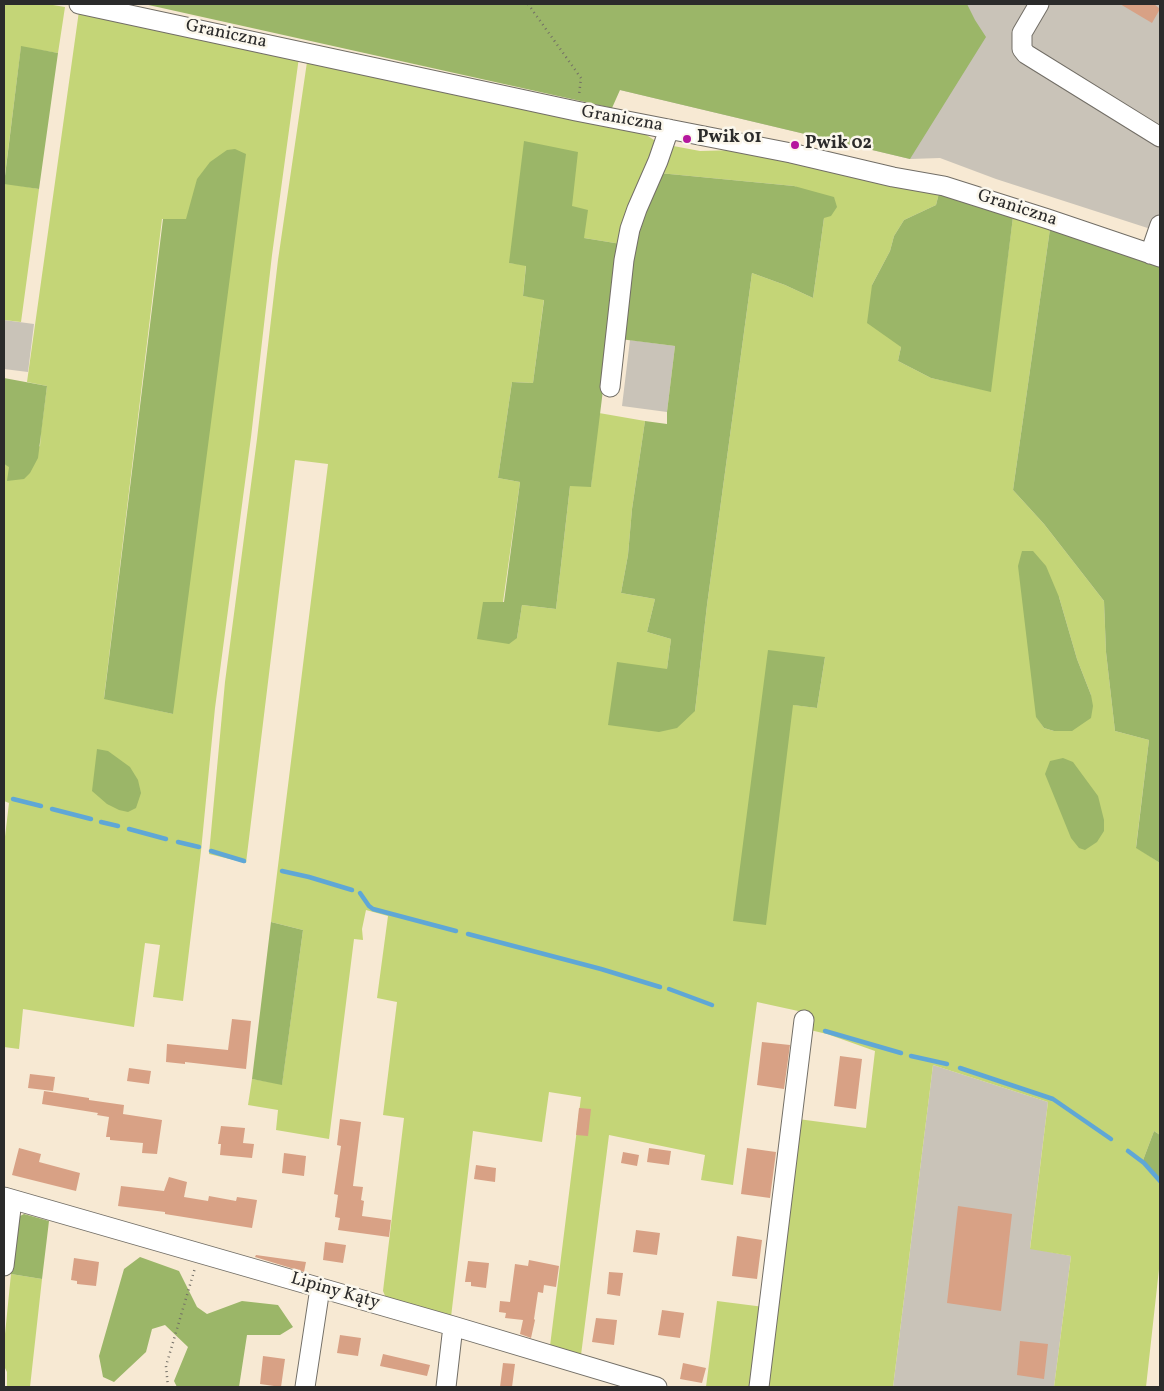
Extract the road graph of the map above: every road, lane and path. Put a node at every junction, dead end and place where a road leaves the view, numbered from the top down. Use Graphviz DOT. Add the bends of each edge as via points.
graph roads {
  1 [pos="79,4"];
  2 [pos="528,4"];
  3 [pos="1039,4"];
  4 [pos="576,112"];
  5 [pos="669,128"];
  6 [pos="1160,136"];
  7 [pos="1160,225"];
  8 [pos="1155,255"];
  9 [pos="610,387"];
  10 [pos="804,1020"];
  11 [pos="8,1199"];
  12 [pos="199,1254"];
  13 [pos="4,1266"];
  14 [pos="320,1288"];
  15 [pos="453,1326"];
  16 [pos="168,1387"];
  17 [pos="305,1387"];
  18 [pos="446,1387"];
  19 [pos="657,1387"];
  20 [pos="759,1387"];
  1 -- 4 [label="street, Graniczna"];
  2 -- 4 [label="path" via="581,78"];
  3 -- 6 [label="street" via="1022,33 1022,49 1026,54"];
  4 -- 5 [label="street, Graniczna"];
  5 -- 8 [label="street, Graniczna" via="944,186"];
  5 -- 9 [label="street" via="630,229"];
  7 -- 8 [label="street"];
  10 -- 20 [label="street"];
  11 -- 12 [label="street, Lipiny Kąty"];
  11 -- 13 [label="street, Lipiny Kąty"];
  12 -- 14 [label="street, Lipiny Kąty"];
  12 -- 16 [label="path" via="166,1366"];
  14 -- 15 [label="street, Lipiny Kąty"];
  14 -- 17 [label="street"];
  15 -- 18 [label="street"];
  15 -- 19 [label="street, Lipiny Kąty"];
}
